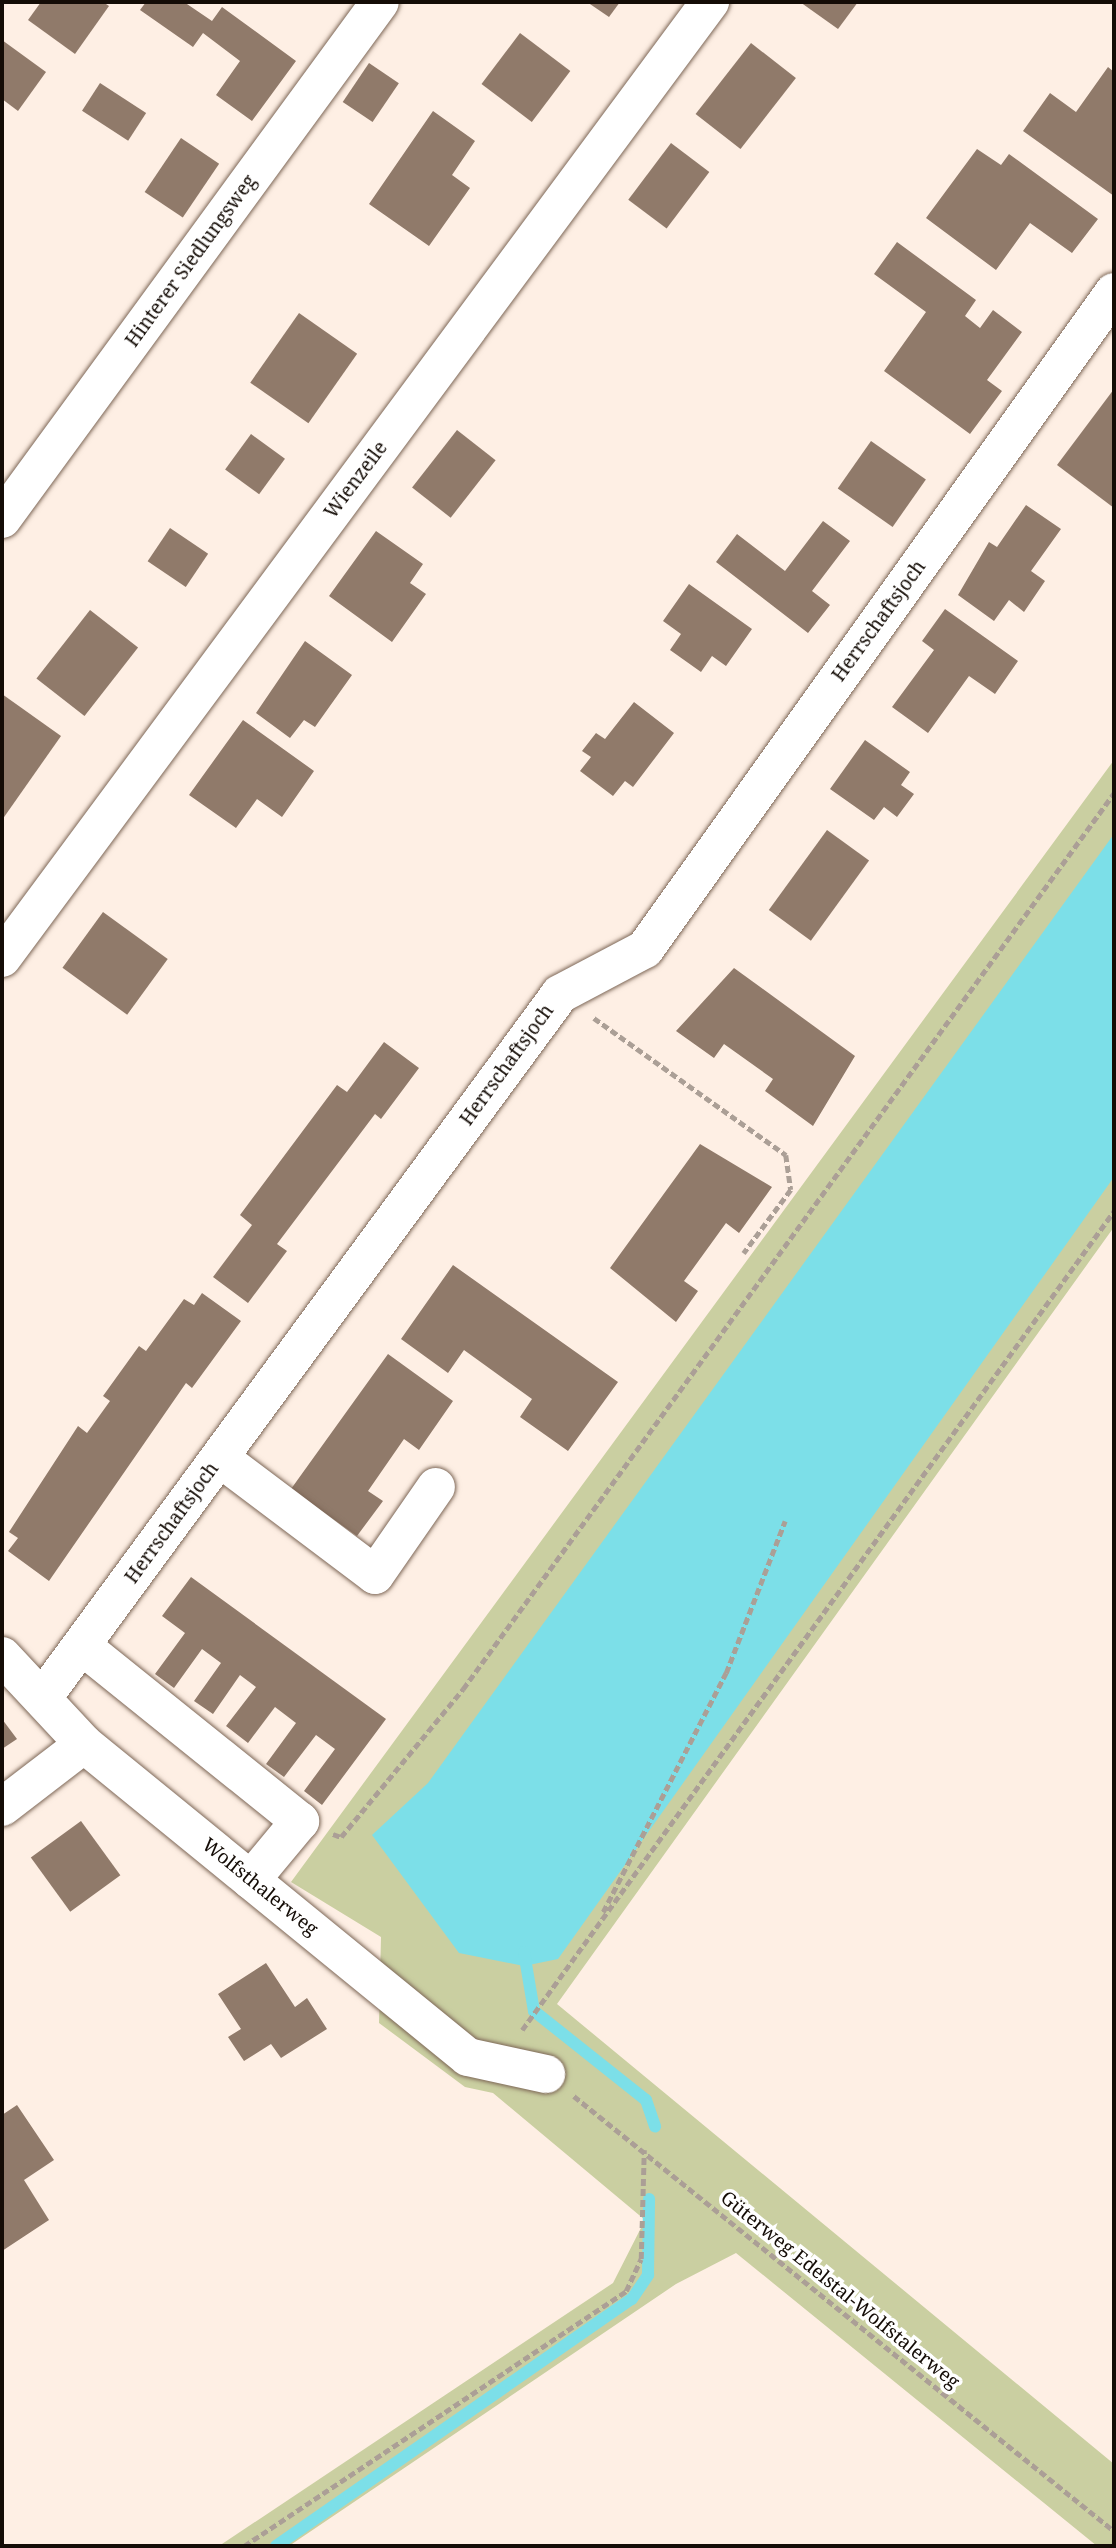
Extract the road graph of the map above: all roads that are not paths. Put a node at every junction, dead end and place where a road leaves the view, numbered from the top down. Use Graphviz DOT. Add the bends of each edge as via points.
graph roads {
  1 [pos="380,2"];
  2 [pos="710,2"];
  3 [pos="1114,292"];
  4 [pos="2,519"];
  5 [pos="2,958"];
  6 [pos="220,1458"];
  7 [pos="436,1487"];
  8 [pos="82,1646"];
  9 [pos="2,1656"];
  10 [pos="44,1696"];
  11 [pos="84,1744"];
  12 [pos="2,1807"];
  13 [pos="251,1880"];
  14 [pos="546,2074"];
  1 -- 4 [label="street, Hinterer Siedlungsweg"];
  2 -- 5 [label="street, Wienzeile"];
  3 -- 6 [label="street, Herrschaftsjoch" via="645,949 559,993"];
  6 -- 7 [label="street" via="375,1575"];
  6 -- 8 [label="street, Herrschaftsjoch"];
  8 -- 10 [label="street, Herrschaftsjoch"];
  8 -- 13 [label="street" via="300,1821"];
  9 -- 10 [label="street, Wolfsthalerweg"];
  10 -- 11 [label="street, Wolfsthalerweg"];
  11 -- 12 [label="street"];
  11 -- 13 [label="street, Wolfsthalerweg"];
  13 -- 14 [label="street, Wolfsthalerweg" via="468,2057"];
}
